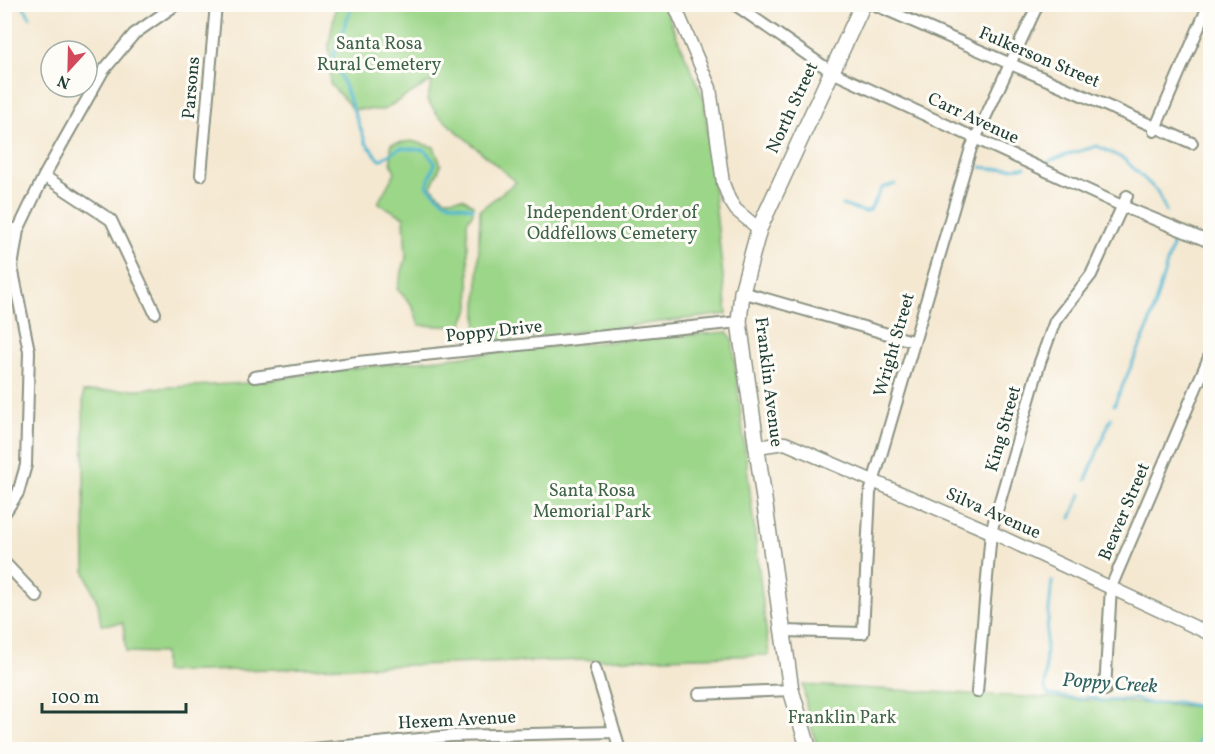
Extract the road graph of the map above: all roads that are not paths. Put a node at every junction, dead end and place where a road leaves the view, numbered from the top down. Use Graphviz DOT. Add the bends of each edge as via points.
graph roads {
  1 [pos="177,4"];
  2 [pos="216,4"];
  3 [pos="674,4"];
  4 [pos="734,4"];
  5 [pos="863,4"];
  6 [pos="873,4"];
  7 [pos="1038,4"];
  8 [pos="1209,4"];
  9 [pos="1011,65"];
  10 [pos="832,72"];
  11 [pos="1155,129"];
  12 [pos="975,138"];
  13 [pos="1192,143"];
  14 [pos="201,175"];
  15 [pos="44,176"];
  16 [pos="1124,201"];
  17 [pos="4,227"];
  18 [pos="759,229"];
  19 [pos="18,230"];
  20 [pos="1210,242"];
  21 [pos="742,292"];
  22 [pos="155,313"];
  23 [pos="739,322"];
  24 [pos="912,341"];
  25 [pos="1210,356"];
  26 [pos="254,377"];
  27 [pos="1200,381"];
  28 [pos="1210,386"];
  29 [pos="757,447"];
  30 [pos="874,483"];
  31 [pos="4,514"];
  32 [pos="992,532"];
  33 [pos="4,562"];
  34 [pos="1111,587"];
  35 [pos="37,597"];
  36 [pos="1209,630"];
  37 [pos="783,631"];
  38 [pos="595,668"];
  39 [pos="791,690"];
  40 [pos="1104,690"];
  41 [pos="977,692"];
  42 [pos="699,694"];
  43 [pos="614,732"];
  44 [pos="302,750"];
  45 [pos="620,750"];
  46 [pos="809,750"];
  1 -- 15 [label="street" via="134,34 120,49 103,71"];
  2 -- 14 [label="street, Parsons"];
  3 -- 18 [label="street" via="710,88 723,183 729,199"];
  4 -- 10 [label="street, Carr Avenue"];
  5 -- 10 [label="main road, North Street"];
  6 -- 9 [label="street, Fulkerson Street"];
  7 -- 9 [label="street, Wright Street"];
  8 -- 11 [label="street"];
  9 -- 11 [label="street, Fulkerson Street"];
  9 -- 12 [label="street, Wright Street"];
  10 -- 12 [label="street, Carr Avenue"];
  10 -- 18 [label="main road, North Street"];
  11 -- 13 [label="street, Fulkerson Street"];
  12 -- 16 [label="street, Carr Avenue"];
  12 -- 24 [label="street, Wright Street"];
  15 -- 19 [label="street"];
  15 -- 22 [label="street" via="111,220"];
  16 -- 20 [label="street, Carr Avenue"];
  16 -- 32 [label="street, King Street" via="1091,275 1055,321"];
  17 -- 19 [label="street"];
  18 -- 21 [label="main road, Franklin Avenue"];
  19 -- 31 [label="street" via="12,267 29,351 26,465 18,493"];
  21 -- 23 [label="main road, Franklin Avenue"];
  21 -- 24 [label="street"];
  23 -- 26 [label="street, Poppy Drive" via="357,362"];
  23 -- 29 [label="main road, Franklin Avenue"];
  24 -- 30 [label="street, Wright Street"];
  25 -- 27 [label="street, Beaver Street"];
  27 -- 28 [label="street"];
  27 -- 34 [label="street, Beaver Street"];
  29 -- 30 [label="street, Silva Avenue" via="786,443"];
  29 -- 37 [label="main road, Franklin Avenue"];
  30 -- 32 [label="street, Silva Avenue"];
  30 -- 37 [label="street, Wright Street" via="870,493 863,633"];
  32 -- 34 [label="street, Silva Avenue"];
  32 -- 41 [label="street, King Street"];
  33 -- 35 [label="street"];
  34 -- 36 [label="street, Silva Avenue"];
  34 -- 40 [label="street, Beaver Street"];
  37 -- 39 [label="main road, Franklin Avenue"];
  38 -- 43 [label="street"];
  39 -- 42 [label="street"];
  39 -- 46 [label="main road, Franklin Avenue"];
  43 -- 44 [label="street, Hexem Avenue" via="452,736"];
  43 -- 45 [label="street"];
}
